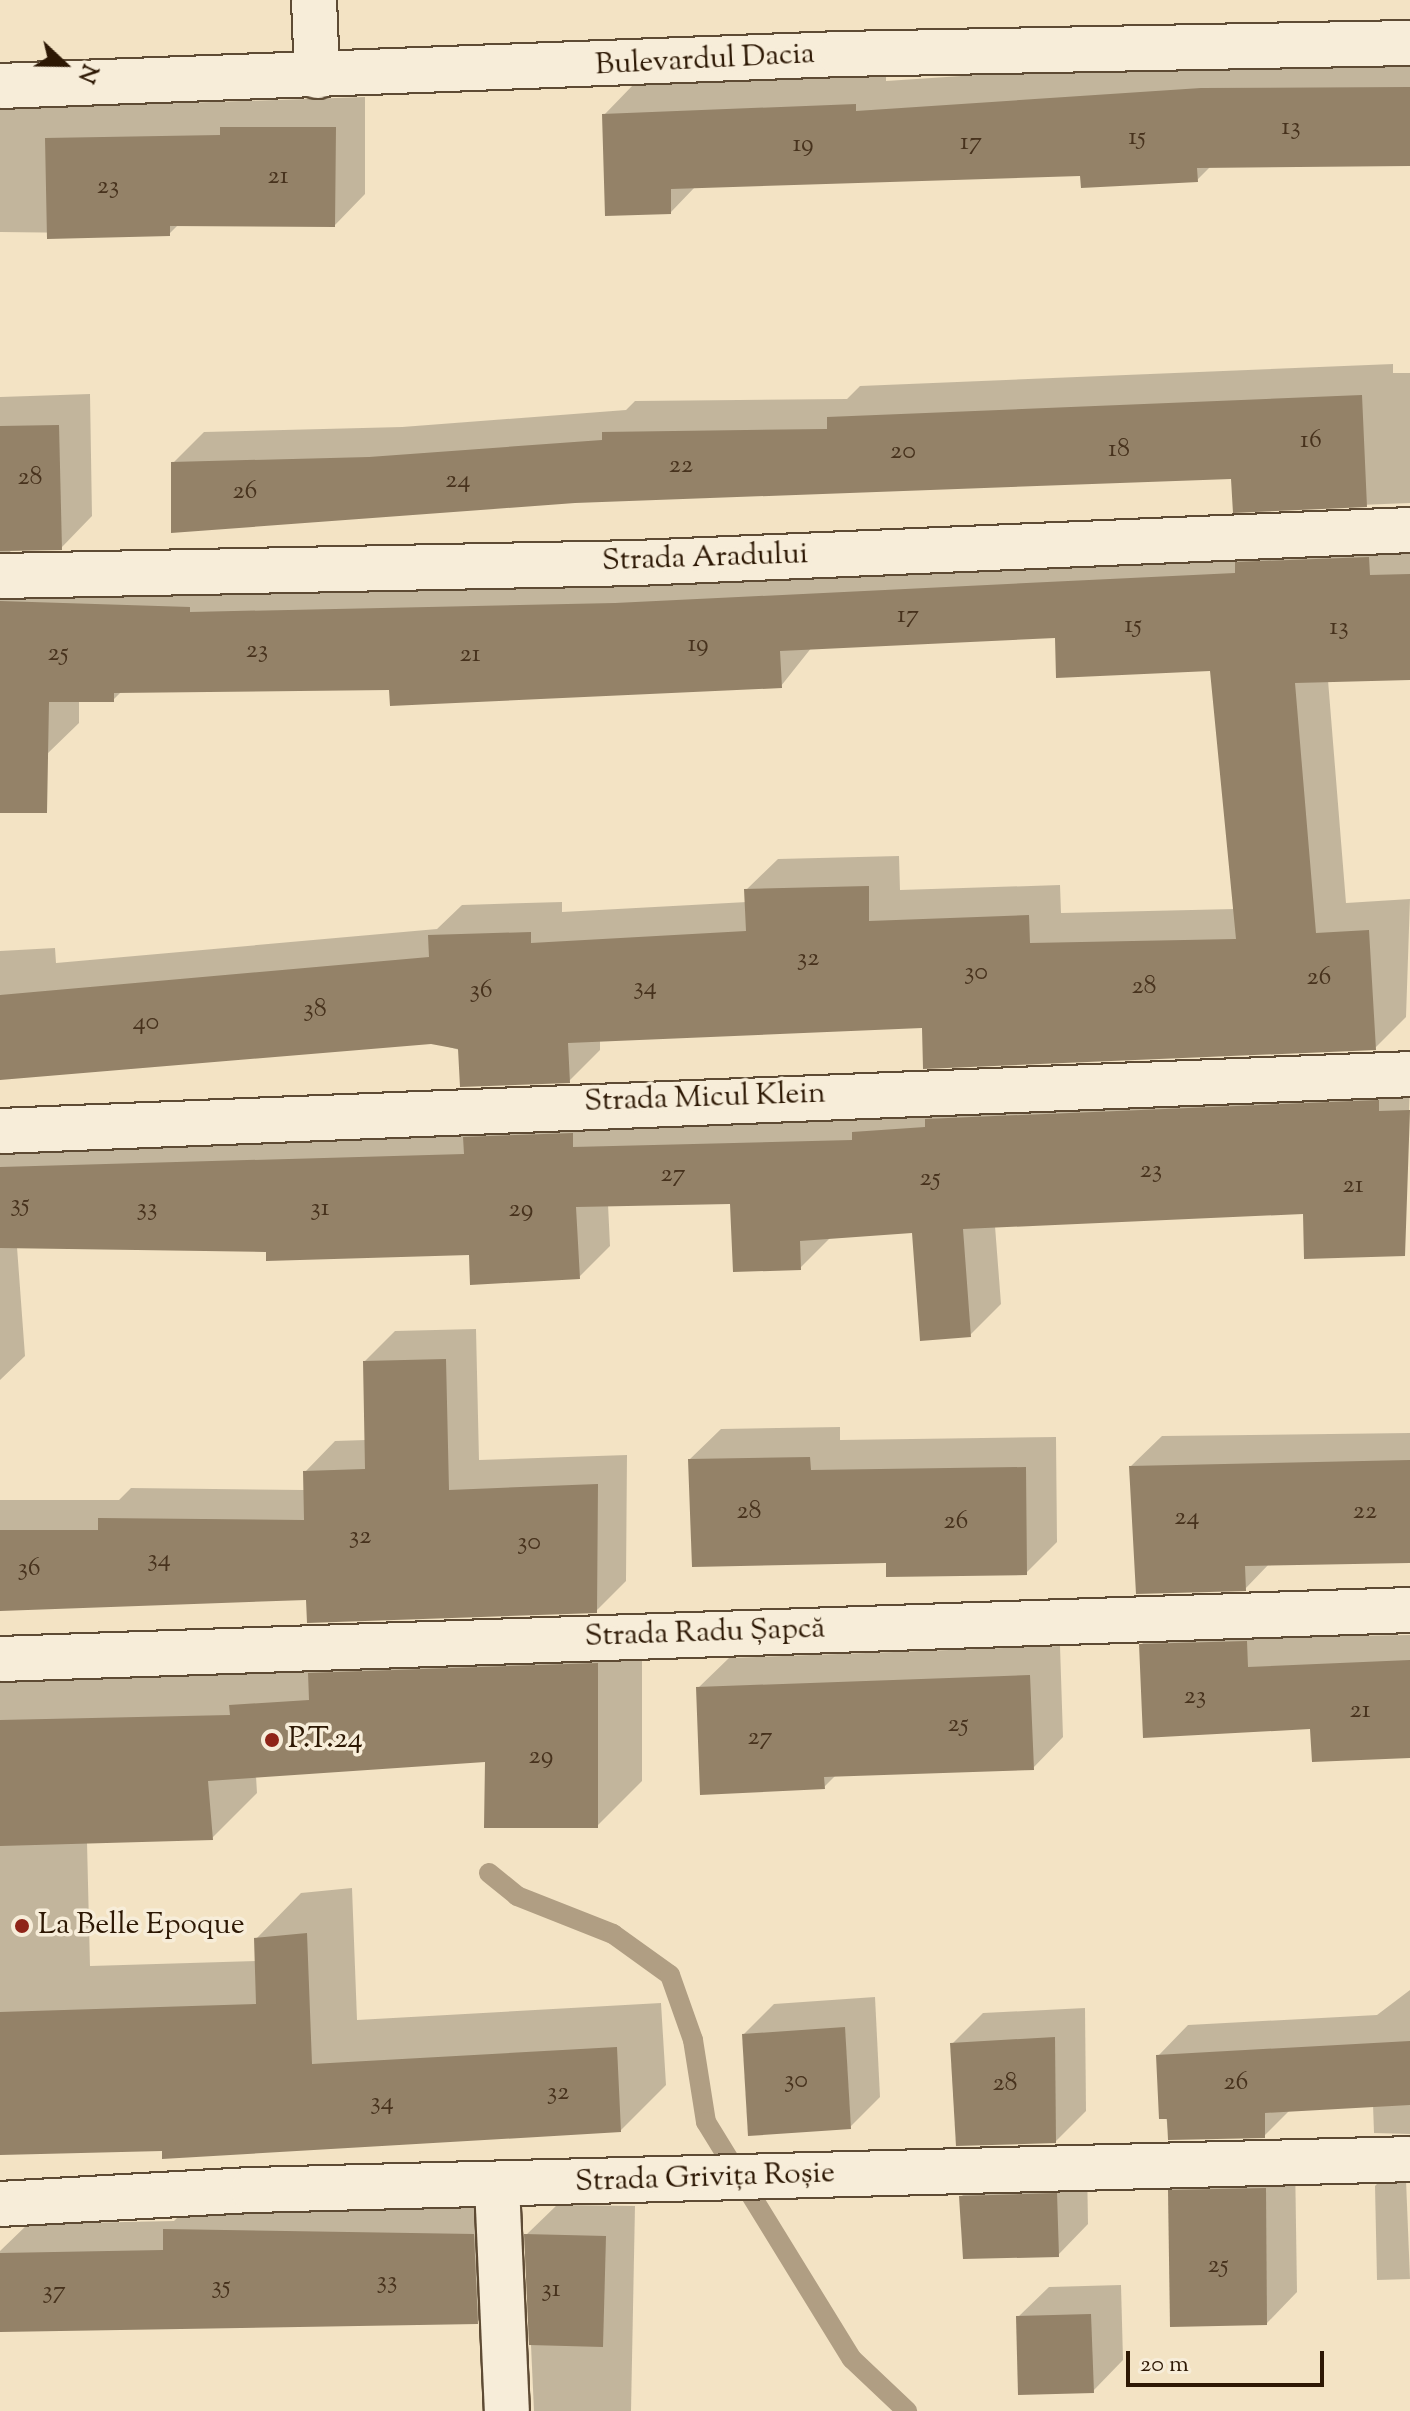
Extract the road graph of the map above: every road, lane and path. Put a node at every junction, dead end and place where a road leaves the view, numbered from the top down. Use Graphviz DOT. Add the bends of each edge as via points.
graph roads {
  1 [pos="314,0"];
  2 [pos="1410,43"];
  3 [pos="317,76"];
  4 [pos="0,86"];
  5 [pos="1410,530"];
  6 [pos="0,576"];
  7 [pos="1410,1074"];
  8 [pos="0,1131"];
  9 [pos="1410,1610"];
  10 [pos="0,1659"];
  11 [pos="1410,2159"];
  12 [pos="497,2185"];
  13 [pos="0,2204"];
  14 [pos="507,2411"];
  1 -- 3 [label="street"];
  2 -- 3 [label="street, Bulevardul Dacia" via="841,54"];
  3 -- 4 [label="street, Bulevardul Dacia"];
  5 -- 6 [label="street, Strada Aradului" via="636,563"];
  7 -- 8 [label="street, Strada Micul Klein"];
  9 -- 10 [label="street, Strada Radu Șapcă"];
  11 -- 12 [label="street, Strada Grivița Roșie"];
  12 -- 13 [label="street, Strada Grivița Roșie"];
  12 -- 14 [label="street"];
}
